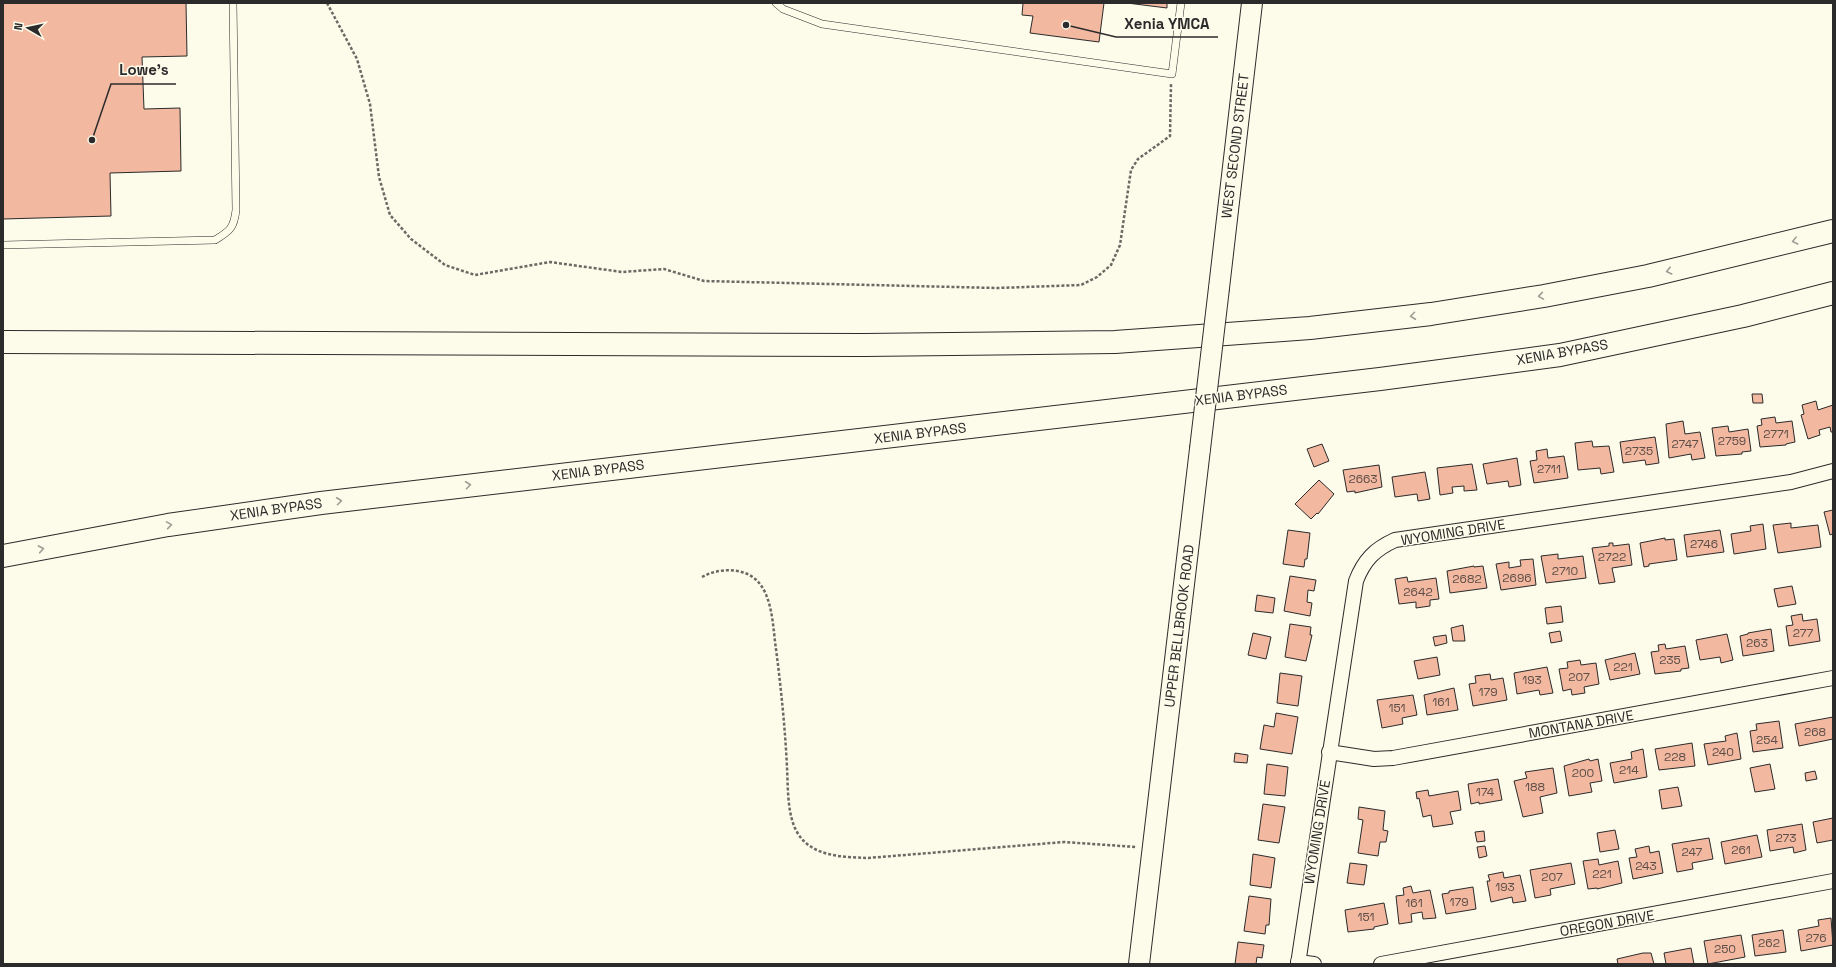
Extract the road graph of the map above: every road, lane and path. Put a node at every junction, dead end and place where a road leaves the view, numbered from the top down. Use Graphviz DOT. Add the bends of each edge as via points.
graph roads {
  1 [pos="233,3"];
  2 [pos="327,3"];
  3 [pos="776,3"];
  4 [pos="1181,3"];
  5 [pos="1252,3"];
  6 [pos="1172,74"];
  7 [pos="1833,231"];
  8 [pos="3,245"];
  9 [pos="1219,288"];
  10 [pos="1833,293"];
  11 [pos="3,330"];
  12 [pos="3,342"];
  13 [pos="202,342"];
  14 [pos="1833,471"];
  15 [pos="3,556"];
  16 [pos="702,577"];
  17 [pos="1833,678"];
  18 [pos="1329,752"];
  19 [pos="1153,848"];
  20 [pos="1833,881"];
  21 [pos="1298,963"];
  22 [pos="1138,964"];
  23 [pos="1314,964"];
  24 [pos="1381,964"];
  1 -- 8 [label="lane" via="236,210 234,225 215,240"];
  2 -- 6 [label="path" via="356,59 370,104 379,177 390,215 411,239 446,266 475,275 550,262 622,272 664,269 704,281 997,288 1081,285 1097,277 1111,265 1120,245 1131,170 1138,159 1170,136"];
  3 -- 6 [label="lane" via="783,9 822,24"];
  4 -- 6 [label="lane"];
  5 -- 9 [label="main road, WEST SECOND STREET"];
  7 -- 13 [label="highway, one-way" via="1648,276 1431,314 1317,327 1115,342 856,345"];
  9 -- 19 [label="main road, UPPER BELLBROOK ROAD, bridge"];
  15 -- 10 [label="highway, XENIA BYPASS, one-way" via="168,525 321,503 1380,379 1560,354 1743,316"];
  11 -- 13 [label="highway"];
  12 -- 13 [label="highway"];
  14 -- 18 [label="street, WYOMING DRIVE" via="1791,482 1395,540 1381,546 1368,558 1356,581"];
  16 -- 19 [label="path" via="717,570 736,571 755,578 767,596 782,700 789,802 797,832 818,851 840,857 868,858 1064,842"];
  17 -- 18 [label="street, MONTANA DRIVE" via="1393,758 1374,759"];
  18 -- 21 [label="street, WYOMING DRIVE"];
  19 -- 22 [label="main road, UPPER BELLBROOK ROAD"];
  20 -- 24 [label="street, OREGON DRIVE"];
  21 -- 23 [label="street"];
}
